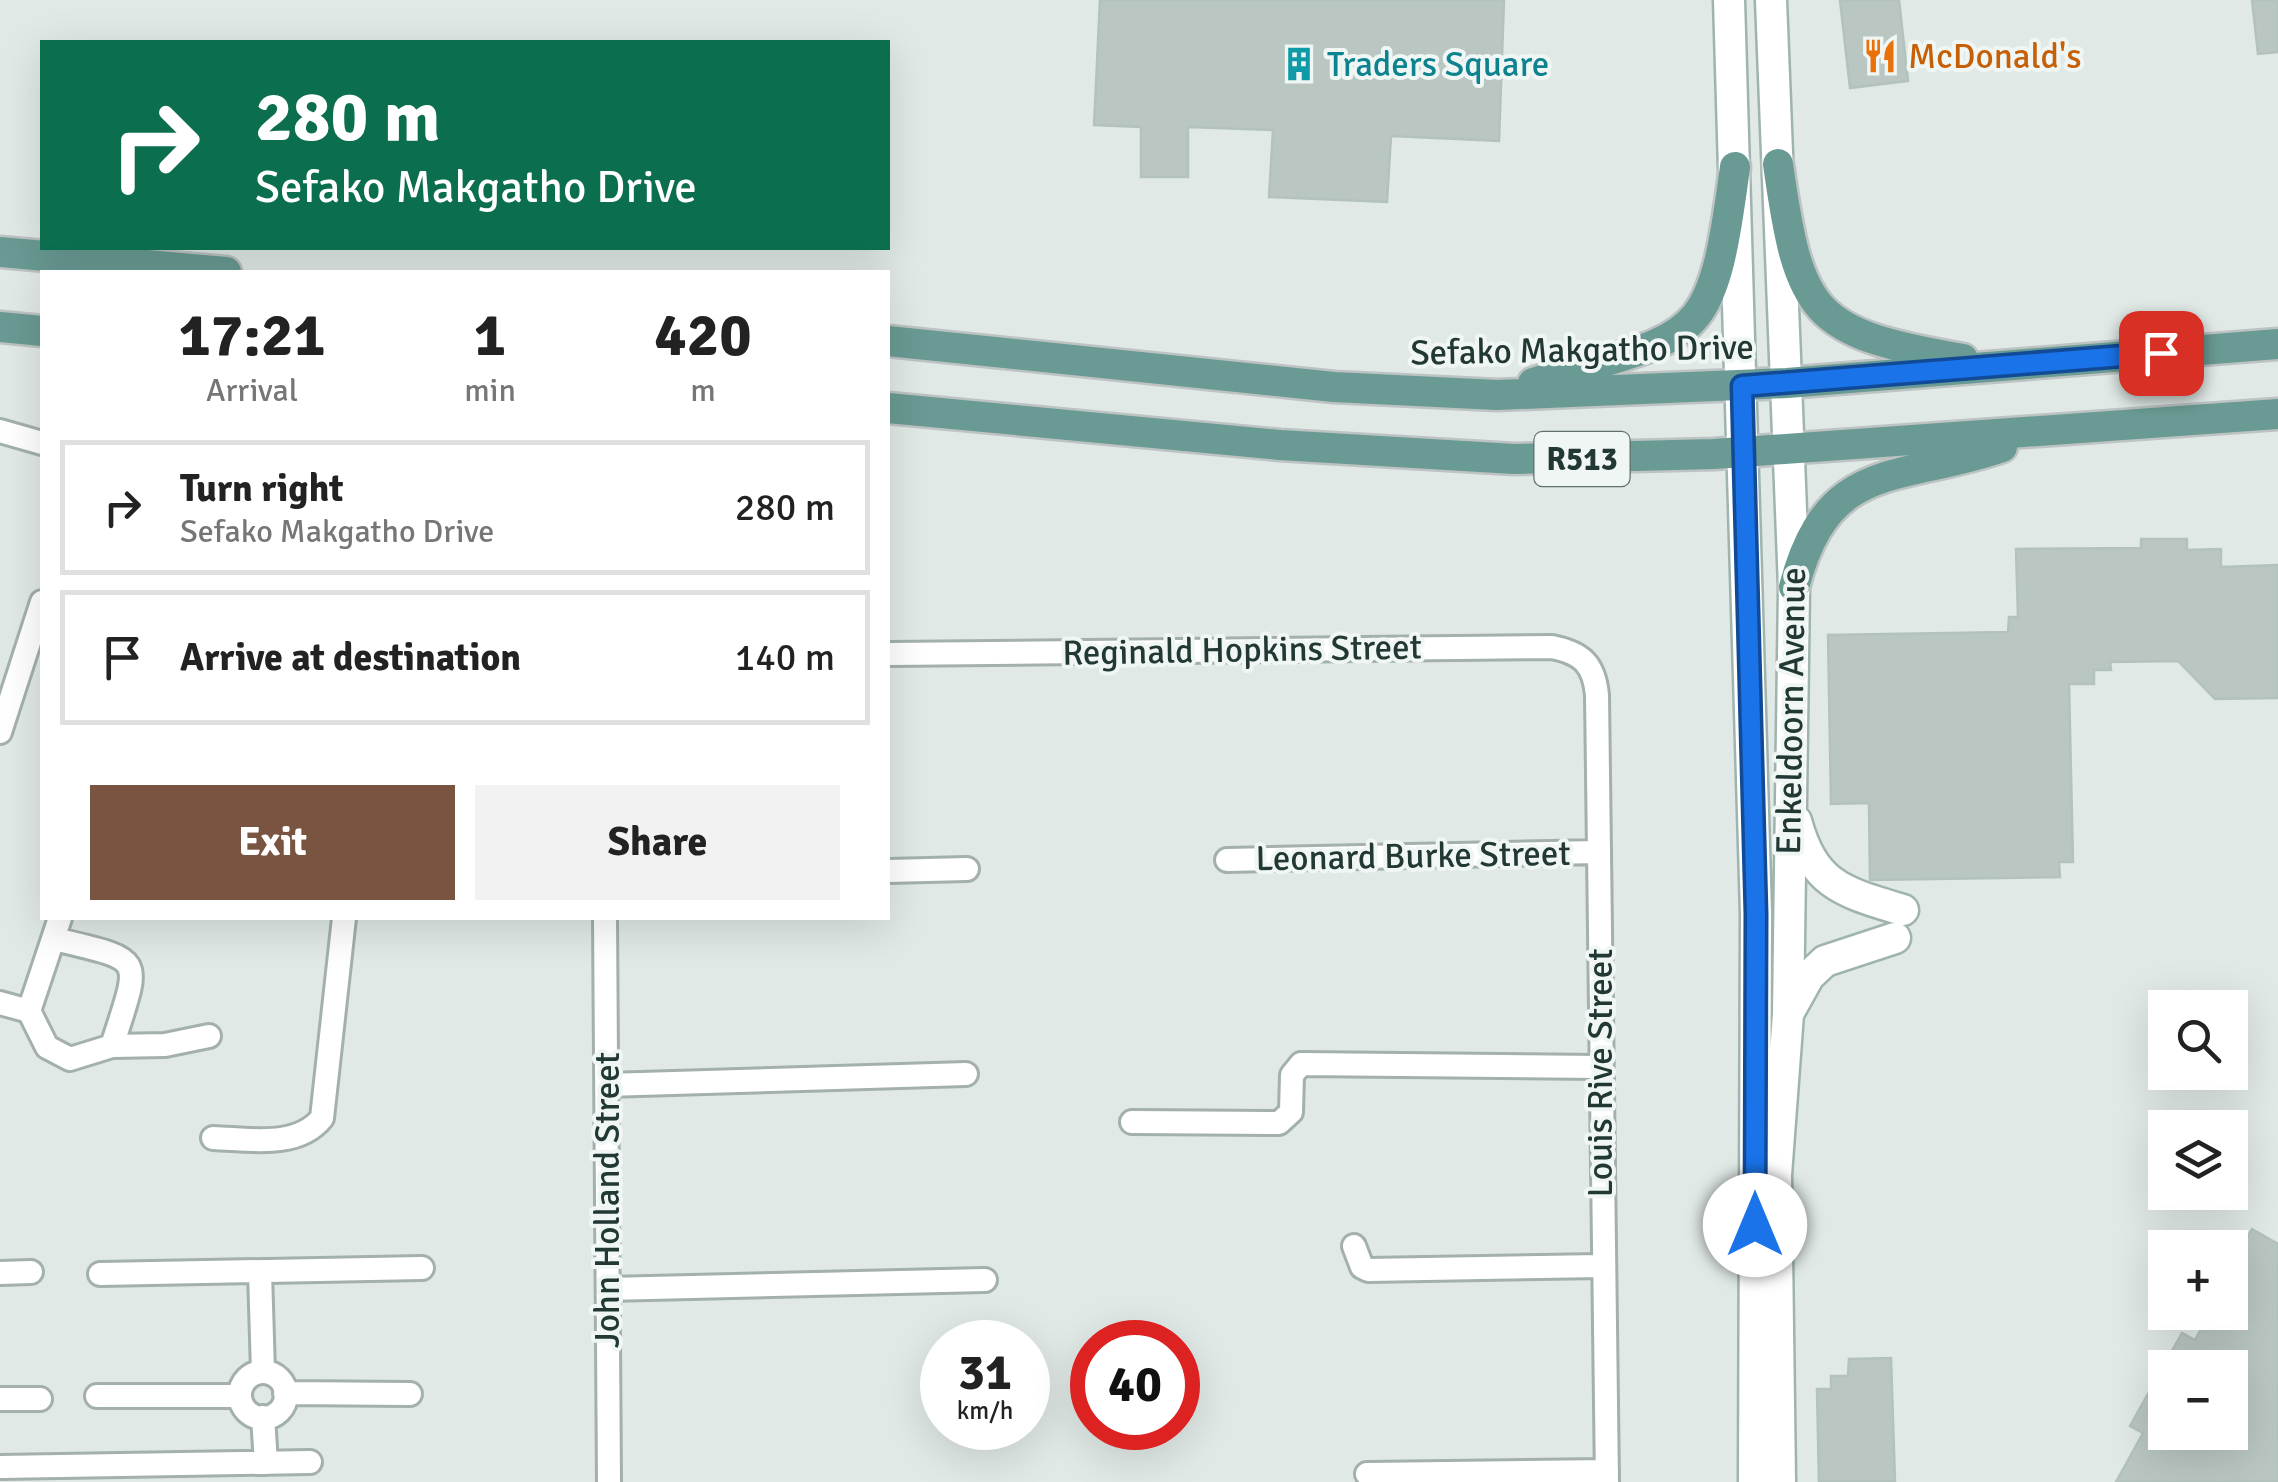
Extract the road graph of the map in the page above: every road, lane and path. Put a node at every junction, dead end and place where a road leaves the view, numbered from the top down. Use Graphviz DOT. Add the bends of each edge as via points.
graph roads {
  1 [pos="1729,0"];
  2 [pos="1771,0"];
  3 [pos="1778,164"];
  4 [pos="1735,167"];
  5 [pos="0,252"];
  6 [pos="194,270"];
  7 [pos="0,328"];
  8 [pos="40,331"];
  9 [pos="890,341"];
  10 [pos="2278,344"];
  11 [pos="2006,366"];
  12 [pos="1787,383"];
  13 [pos="1742,386"];
  14 [pos="1497,395"];
  15 [pos="890,408"];
  16 [pos="2278,414"];
  17 [pos="0,430"];
  18 [pos="2043,433"];
  19 [pos="40,442"];
  20 [pos="1788,447"];
  21 [pos="1744,451"];
  22 [pos="1794,587"];
  23 [pos="40,614"];
  24 [pos="35,644"];
  25 [pos="890,654"];
  26 [pos="1591,666"];
  27 [pos="0,732"];
  28 [pos="1790,799"];
  29 [pos="1598,852"];
  30 [pos="1227,860"];
  31 [pos="967,869"];
  32 [pos="890,871"];
  33 [pos="344,920"];
  34 [pos="606,920"];
  35 [pos="57,928"];
  36 [pos="0,1002"];
  37 [pos="29,1011"];
  38 [pos="1788,1014"];
  39 [pos="210,1036"];
  40 [pos="112,1046"];
  41 [pos="1600,1067"];
  42 [pos="966,1074"];
  43 [pos="607,1085"];
  44 [pos="1132,1122"];
  45 [pos="213,1138"];
  46 [pos="1354,1246"];
  47 [pos="1601,1266"];
  48 [pos="422,1268"];
  49 [pos="32,1272"];
  50 [pos="260,1272"];
  51 [pos="0,1273"];
  52 [pos="100,1274"];
  53 [pos="985,1280"];
  54 [pos="608,1289"];
  55 [pos="263,1372"];
  56 [pos="286,1393"];
  57 [pos="410,1394"];
  58 [pos="97,1396"];
  59 [pos="240,1396"];
  60 [pos="0,1399"];
  61 [pos="40,1399"];
  62 [pos="263,1417"];
  63 [pos="310,1462"];
  64 [pos="266,1463"];
  65 [pos="0,1467"];
  66 [pos="70,1474"];
  67 [pos="1367,1474"];
  68 [pos="1607,1476"];
  69 [pos="609,1482"];
  70 [pos="1754,1482"];
  71 [pos="1780,1482"];
  1 -- 4 [label="street, Enkeldoorn Avenue"];
  2 -- 3 [label="street, Enkeldoorn Avenue"];
  3 -- 11 [label="main road" via="1794,262 1824,314 1874,340"];
  3 -- 12 [label="street, Enkeldoorn Avenue"];
  4 -- 13 [label="street, Enkeldoorn Avenue"];
  4 -- 14 [label="main road" via="1718,276 1691,323 1649,350"];
  5 -- 6 [label="main road"];
  7 -- 8 [label="main road"];
  9 -- 14 [label="main road, Sefako Makgatho Drive / R513" via="1334,387"];
  10 -- 11 [label="main road, Sefako Makgatho Drive / R513"];
  11 -- 12 [label="main road, Sefako Makgatho Drive / R513"];
  12 -- 13 [label="main road, Sefako Makgatho Drive / R513"];
  12 -- 20 [label="street, Enkeldoorn Avenue"];
  13 -- 14 [label="main road, Sefako Makgatho Drive / R513"];
  13 -- 21 [label="street, Enkeldoorn Avenue"];
  15 -- 21 [label="main road, R513" via="1482,459"];
  16 -- 18 [label="main road, R513"];
  17 -- 19 [label="street"];
  18 -- 20 [label="main road, R513"];
  18 -- 22 [label="main road" via="1869,481 1818,526"];
  20 -- 21 [label="main road, R513"];
  20 -- 22 [label="street, Enkeldoorn Avenue"];
  21 -- 70 [label="street, Enkeldoorn Avenue" via="1756,914"];
  22 -- 28 [label="street, Enkeldoorn Avenue"];
  23 -- 24 [label="street"];
  24 -- 27 [label="street"];
  25 -- 26 [label="street, Reginald Hopkins Street" via="1552,647 1574,651"];
  26 -- 29 [label="street, Louis Rive Street"];
  28 -- 38 [label="street, Enkeldoorn Avenue"];
  28 -- 38 [label="street" via="1805,851 1824,879 1899,924 1825,961"];
  29 -- 30 [label="street, Leonard Burke Street"];
  29 -- 41 [label="street, Louis Rive Street"];
  31 -- 32 [label="street"];
  33 -- 45 [label="street" via="322,1118 304,1134 274,1140"];
  34 -- 43 [label="street, John Holland Street"];
  35 -- 37 [label="street"];
  35 -- 40 [label="street" via="129,964 133,980"];
  36 -- 37 [label="street"];
  37 -- 40 [label="street" via="56,1055 89,1057"];
  38 -- 71 [label="street, Enkeldoorn Avenue" via="1776,1176"];
  39 -- 40 [label="street" via="165,1046"];
  41 -- 44 [label="street" via="1301,1064 1292,1075 1291,1112 1279,1122"];
  41 -- 47 [label="street, Louis Rive Street"];
  42 -- 43 [label="street"];
  43 -- 54 [label="street, John Holland Street"];
  46 -- 47 [label="street" via="1368,1270"];
  47 -- 68 [label="street, Louis Rive Street"];
  48 -- 50 [label="street"];
  49 -- 51 [label="street"];
  50 -- 52 [label="street"];
  50 -- 55 [label="street"];
  53 -- 54 [label="street"];
  54 -- 69 [label="street, John Holland Street"];
  55 -- 56 [label="street" via="277,1377"];
  55 -- 59 [label="street" via="249,1377"];
  56 -- 57 [label="street"];
  56 -- 62 [label="street" via="279,1411"];
  58 -- 59 [label="street"];
  59 -- 62 [label="street" via="246,1410"];
  60 -- 61 [label="street"];
  62 -- 64 [label="street"];
  63 -- 64 [label="street"];
  64 -- 66 [label="street"];
  65 -- 66 [label="street"];
  67 -- 68 [label="street"];
}
